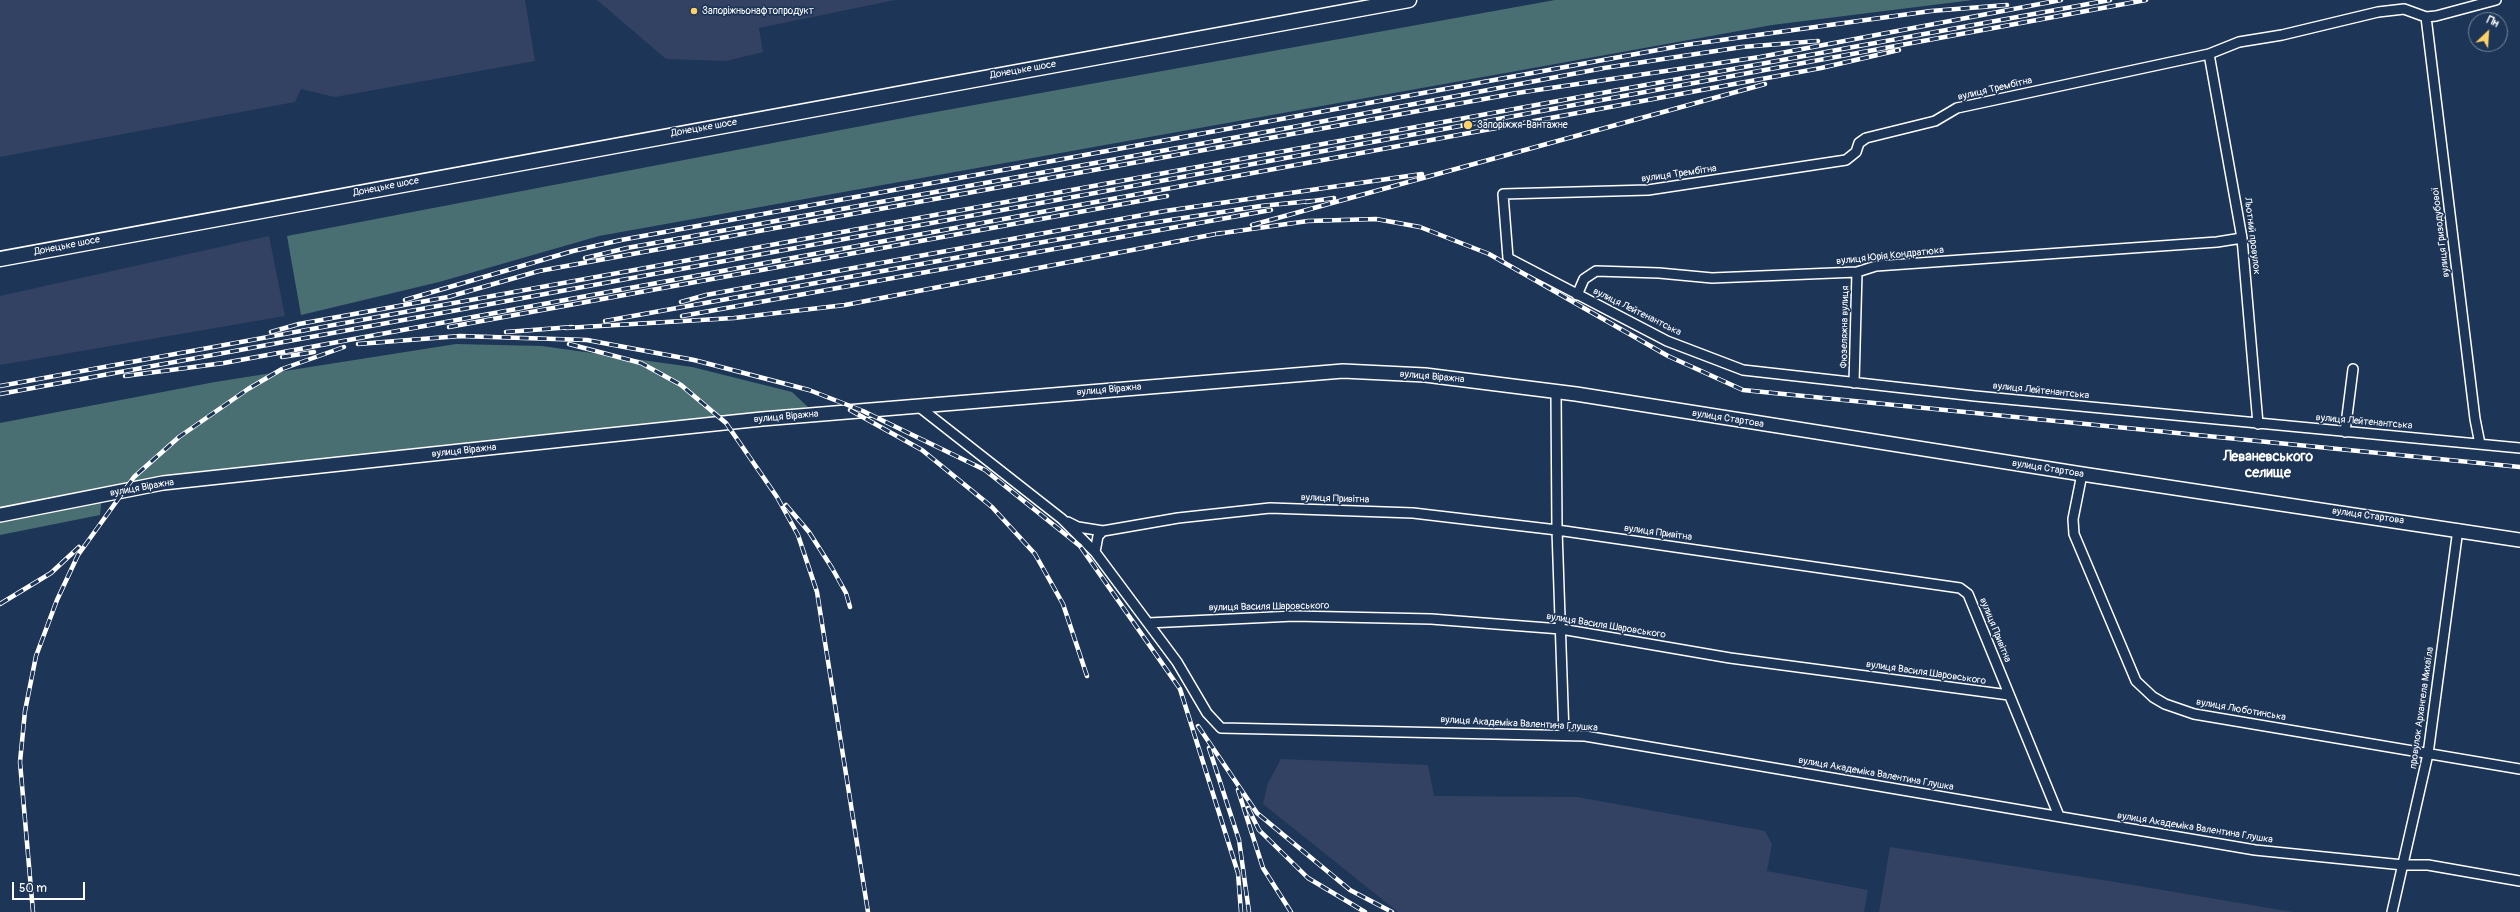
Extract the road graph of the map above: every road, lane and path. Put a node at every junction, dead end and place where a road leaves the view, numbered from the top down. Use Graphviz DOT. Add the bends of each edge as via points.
graph roads {
  1 [pos="1409,0"];
  2 [pos="2496,0"];
  3 [pos="2426,17"];
  4 [pos="2209,54"];
  5 [pos="1503,194"];
  6 [pos="2242,238"];
  7 [pos="0,258"];
  8 [pos="1857,272"];
  9 [pos="1577,295"];
  10 [pos="2353,369"];
  11 [pos="1854,383"];
  12 [pos="1556,392"];
  13 [pos="1576,394"];
  14 [pos="918,406"];
  15 [pos="2258,424"];
  16 [pos="2345,432"];
  17 [pos="2480,444"];
  18 [pos="2520,448"];
  19 [pos="2082,474"];
  20 [pos="0,515"];
  21 [pos="1062,519"];
  22 [pos="2458,529"];
  23 [pos="1557,530"];
  24 [pos="1103,531"];
  25 [pos="2520,540"];
  26 [pos="1094,552"];
  27 [pos="1148,623"];
  28 [pos="1561,629"];
  29 [pos="2009,695"];
  30 [pos="1564,735"];
  31 [pos="2428,754"];
  32 [pos="2520,769"];
  33 [pos="2059,816"];
  34 [pos="2403,865"];
  35 [pos="2520,881"];
  36 [pos="2392,912"];
  1 -- 7 [label="main road, Донецьке шосе"];
  2 -- 3 [label="street"];
  3 -- 4 [label="street, вулиця Трембітна" via="2404,9 2378,12 2282,35 2239,42"];
  3 -- 17 [label="street, вулиця Гризодубової"];
  4 -- 5 [label="street, вулиця Трембітна" via="1957,108 1935,121 1866,138 1859,143 1856,152 1846,160 1648,190"];
  4 -- 6 [label="street, Льотний провулок"];
  5 -- 9 [label="street, вулиця Лейтенантська" via="1508,258"];
  6 -- 8 [label="street, вулиця Юрія Кондратюка" via="2217,242 1876,266"];
  6 -- 15 [label="street, Льотний провулок"];
  8 -- 9 [label="street, вулиця Юрія Кондратюка" via="1712,278 1596,271 1584,279"];
  8 -- 11 [label="street, Фюзеляжна вулиця"];
  9 -- 11 [label="street, вулиця Лейтенантська" via="1667,341 1743,370"];
  10 -- 16 [label="street"];
  11 -- 15 [label="street, вулиця Лейтенантська"];
  12 -- 13 [label="main road, вулиця Віражна"];
  12 -- 14 [label="main road, вулиця Віражна" via="1425,375 1342,371"];
  12 -- 23 [label="street"];
  13 -- 19 [label="main road, вулиця Стартова"];
  14 -- 20 [label="main road, вулиця Віражна" via="740,421 163,483"];
  14 -- 21 [label="street"];
  15 -- 16 [label="street, вулиця Лейтенантська"];
  16 -- 17 [label="street, вулиця Лейтенантська"];
  17 -- 18 [label="street, вулиця Лейтенантська"];
  19 -- 22 [label="main road, вулиця Стартова"];
  19 -- 31 [label="street, вулиця Люботинська" via="2073,519 2074,534 2136,681 2143,690 2165,704 2194,714"];
  21 -- 24 [label="street, вулиця Привітна" via="1078,527"];
  21 -- 26 [label="street"];
  22 -- 25 [label="main road, вулиця Стартова"];
  22 -- 31 [label="street, провулок Архангела Михаїла"];
  23 -- 24 [label="street, вулиця Привітна" via="1413,513 1270,508 1178,518"];
  23 -- 28 [label="street"];
  23 -- 29 [label="street, вулиця Привітна" via="1960,588 1968,594"];
  24 -- 26 [label="street" via="1098,536"];
  26 -- 27 [label="street"];
  27 -- 28 [label="street, вулиця Василя Шаровського" via="1294,616 1431,619"];
  27 -- 30 [label="street, вулиця Академіка Валентина Глушка" via="1177,662 1207,713 1218,726 1225,728"];
  28 -- 29 [label="street, вулиця Василя Шаровського" via="1730,658"];
  28 -- 30 [label="street"];
  29 -- 33 [label="street, вулиця Привітна"];
  30 -- 33 [label="street, вулиця Академіка Валентина Глушка" via="1585,736"];
  31 -- 32 [label="street, вулиця Люботинська"];
  31 -- 34 [label="street, провулок Архангела Михаїла"];
  33 -- 34 [label="street, вулиця Академіка Валентина Глушка" via="2255,850"];
  34 -- 35 [label="street, вулиця Академіка Валентина Глушка" via="2428,864"];
  34 -- 36 [label="street, провулок Архангела Михаїла"];
}
